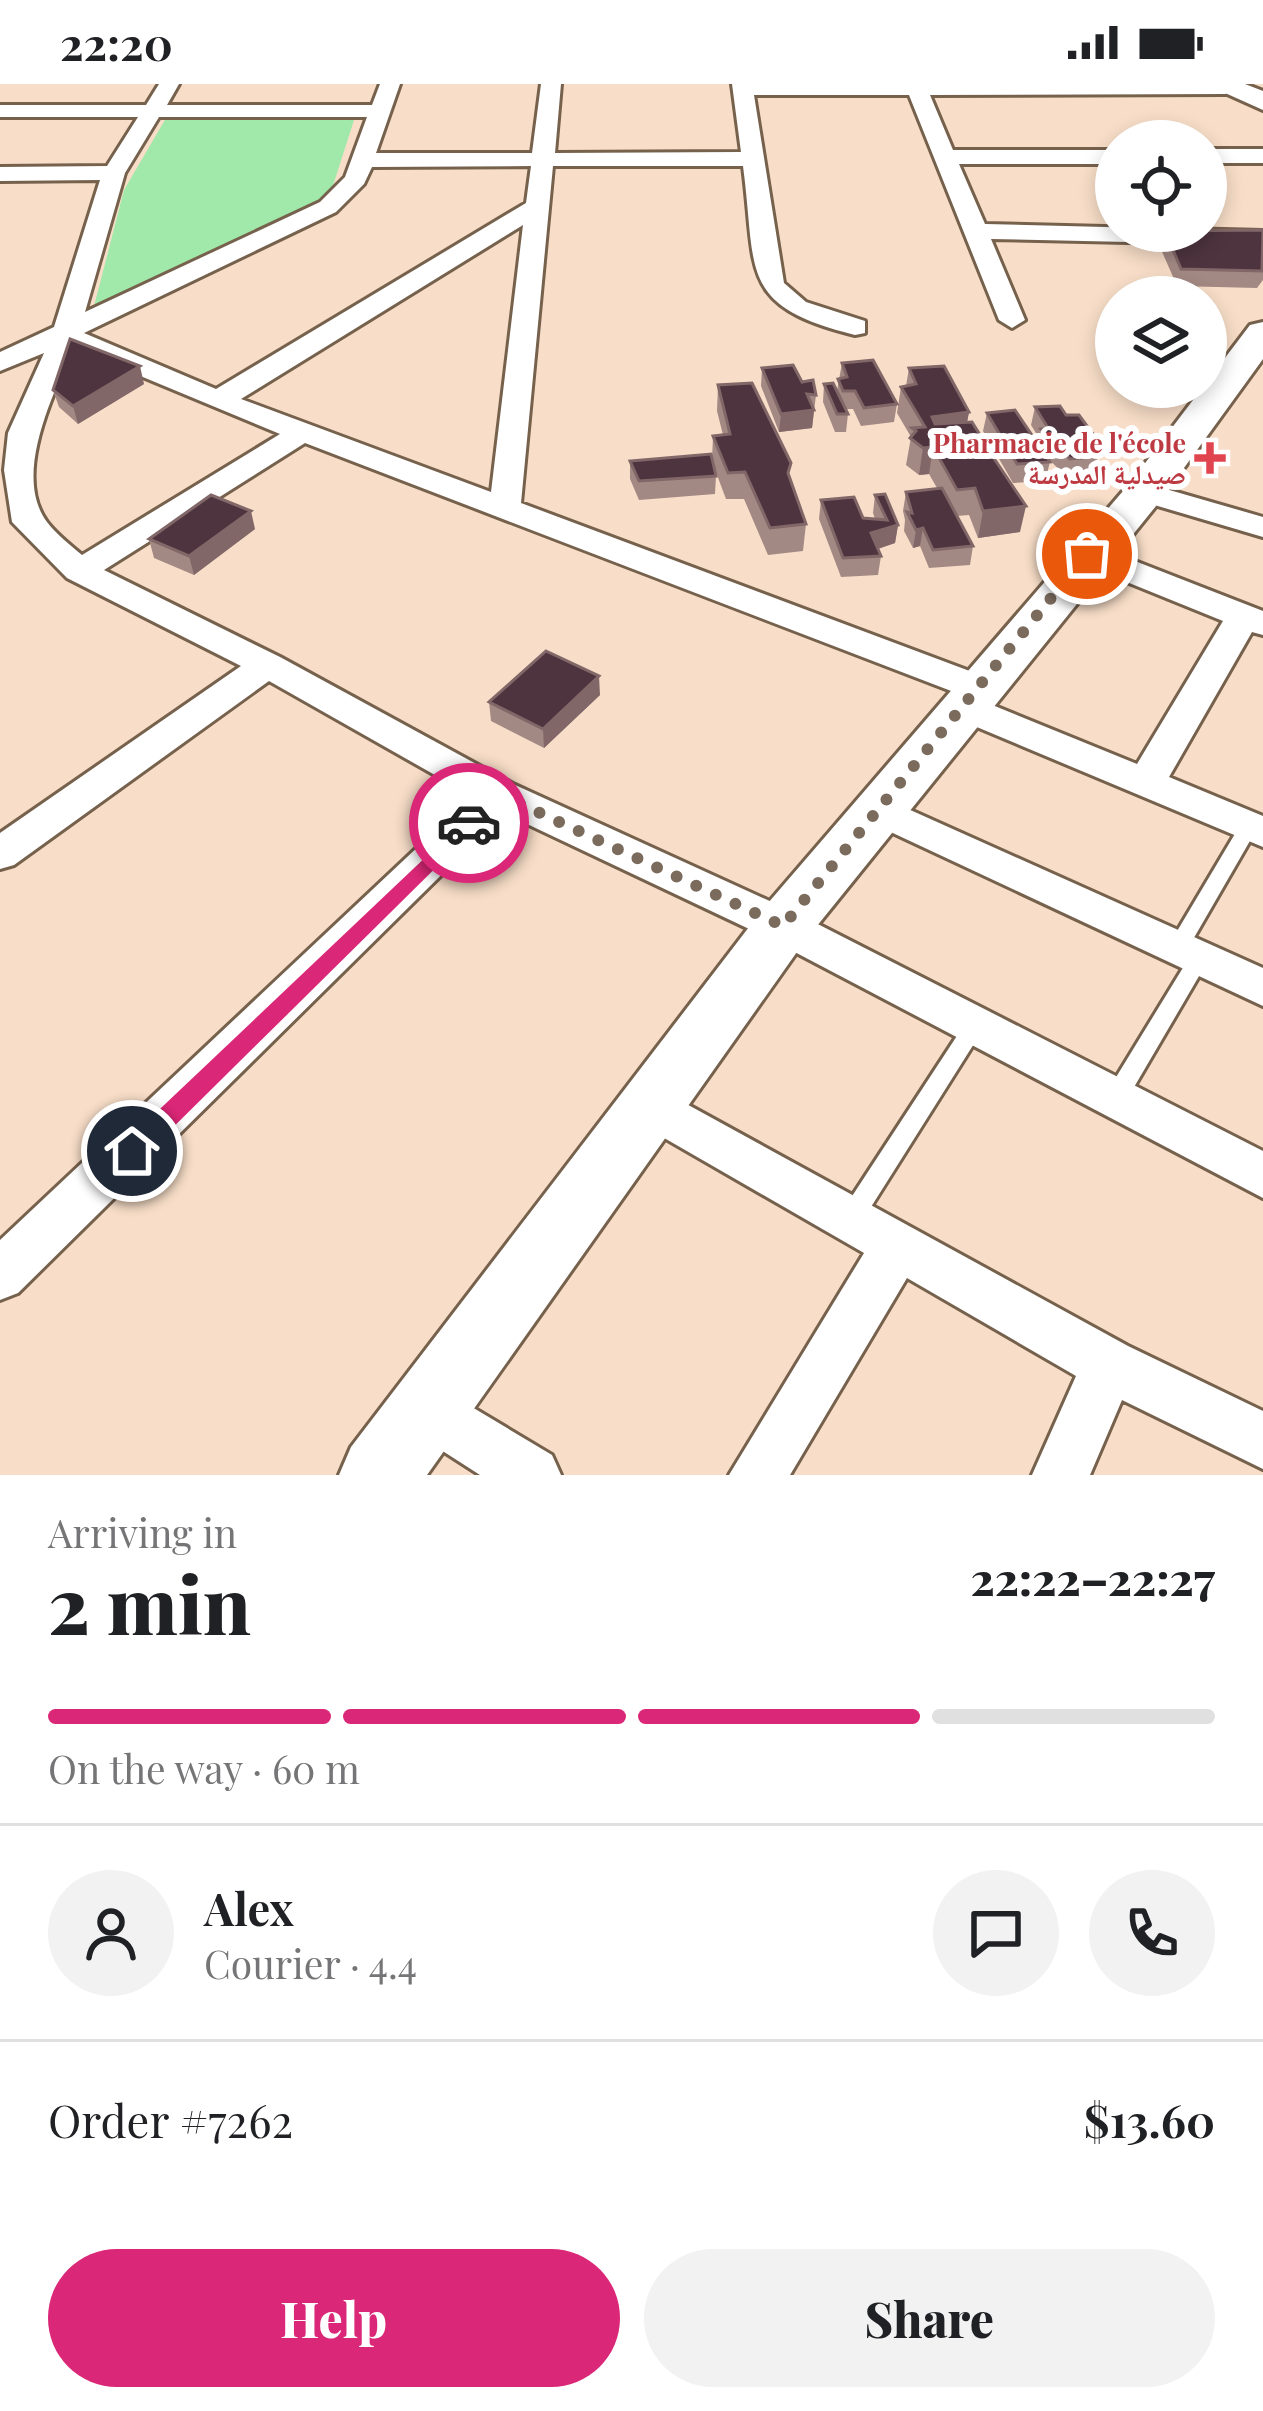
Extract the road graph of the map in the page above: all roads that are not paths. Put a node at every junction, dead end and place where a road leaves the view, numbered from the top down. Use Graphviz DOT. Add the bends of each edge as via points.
graph roads {
  1 [pos="390,84"];
  2 [pos="551,84"];
  3 [pos="1008,86"];
  4 [pos="1222,86"];
  5 [pos="742,87"];
  6 [pos="917,89"];
  7 [pos="160,98"];
  8 [pos="1263,101"];
  9 [pos="0,111"];
  10 [pos="381,111"];
  11 [pos="1227,156"];
  12 [pos="1263,156"];
  13 [pos="945,157"];
  14 [pos="1095,157"];
  15 [pos="543,158"];
  16 [pos="754,159"];
  17 [pos="364,160"];
  18 [pos="114,173"];
  19 [pos="0,174"];
  20 [pos="537,207"];
  21 [pos="976,231"];
  22 [pos="1263,238"];
  23 [pos="1012,320"];
  24 [pos="855,327"];
  25 [pos="1263,333"];
  26 [pos="65,335"];
  27 [pos="0,363"];
  28 [pos="218,400"];
  29 [pos="303,432"];
  30 [pos="1144,491"];
  31 [pos="505,505"];
  32 [pos="1263,527"];
  33 [pos="1087,554"];
  34 [pos="79,571"];
  35 [pos="1253,621"];
  36 [pos="267,665"];
  37 [pos="969,697"];
  38 [pos="1147,781"];
  39 [pos="499,794"];
  40 [pos="879,810"];
  41 [pos="1256,830"];
  42 [pos="2,851"];
  43 [pos="783,926"];
  44 [pos="1188,954"];
  45 [pos="1263,988"];
  46 [pos="974,1025"];
  47 [pos="1115,1099"];
  48 [pos="650,1105"];
  49 [pos="1263,1176"];
  50 [pos="851,1218"];
  51 [pos="898,1245"];
  52 [pos="0,1275"];
  53 [pos="1109,1365"];
  54 [pos="430,1410"];
  55 [pos="1263,1441"];
  56 [pos="379,1475"];
  57 [pos="532,1475"];
  58 [pos="758,1475"];
  59 [pos="1061,1475"];
  1 -- 10 [label="street"];
  2 -- 15 [label="street"];
  3 -- 4 [label="street"];
  3 -- 6 [label="street"];
  4 -- 8 [label="street"];
  5 -- 6 [label="street"];
  5 -- 16 [label="street"];
  6 -- 13 [label="street"];
  7 -- 9 [label="street"];
  7 -- 10 [label="street"];
  7 -- 18 [label="street"];
  10 -- 17 [label="street"];
  11 -- 12 [label="street"];
  13 -- 14 [label="street"];
  13 -- 21 [label="street"];
  15 -- 16 [label="street"];
  15 -- 17 [label="street"];
  15 -- 20 [label="street"];
  16 -- 24 [label="street" via="772,286 797,308"];
  17 -- 26 [label="street" via="328,207"];
  18 -- 19 [label="street"];
  18 -- 26 [label="street"];
  20 -- 28 [label="street"];
  20 -- 31 [label="street"];
  21 -- 22 [label="street"];
  21 -- 23 [label="street"];
  25 -- 30 [label="street"];
  26 -- 27 [label="street"];
  26 -- 28 [label="street"];
  26 -- 34 [label="street" via="23,434 19,470 28,522"];
  28 -- 29 [label="street"];
  29 -- 31 [label="street"];
  29 -- 34 [label="street"];
  30 -- 32 [label="street"];
  30 -- 33 [label="street"];
  31 -- 37 [label="street"];
  33 -- 35 [label="street"];
  33 -- 37 [label="street"];
  34 -- 36 [label="street"];
  35 -- 38 [label="street"];
  36 -- 39 [label="street"];
  36 -- 42 [label="street"];
  37 -- 38 [label="street"];
  37 -- 40 [label="street"];
  38 -- 41 [label="street"];
  39 -- 43 [label="street"];
  39 -- 52 [label="street"];
  40 -- 43 [label="street"];
  40 -- 44 [label="street"];
  41 -- 44 [label="lane"];
  43 -- 46 [label="street"];
  43 -- 48 [label="street"];
  44 -- 45 [label="street"];
  44 -- 47 [label="lane"];
  46 -- 47 [label="street"];
  46 -- 50 [label="lane"];
  47 -- 49 [label="street"];
  48 -- 50 [label="street"];
  48 -- 54 [label="street"];
  50 -- 51 [label="street"];
  51 -- 53 [label="street"];
  51 -- 58 [label="street"];
  53 -- 55 [label="street"];
  53 -- 59 [label="street"];
  54 -- 56 [label="street"];
  54 -- 57 [label="street"];
}
